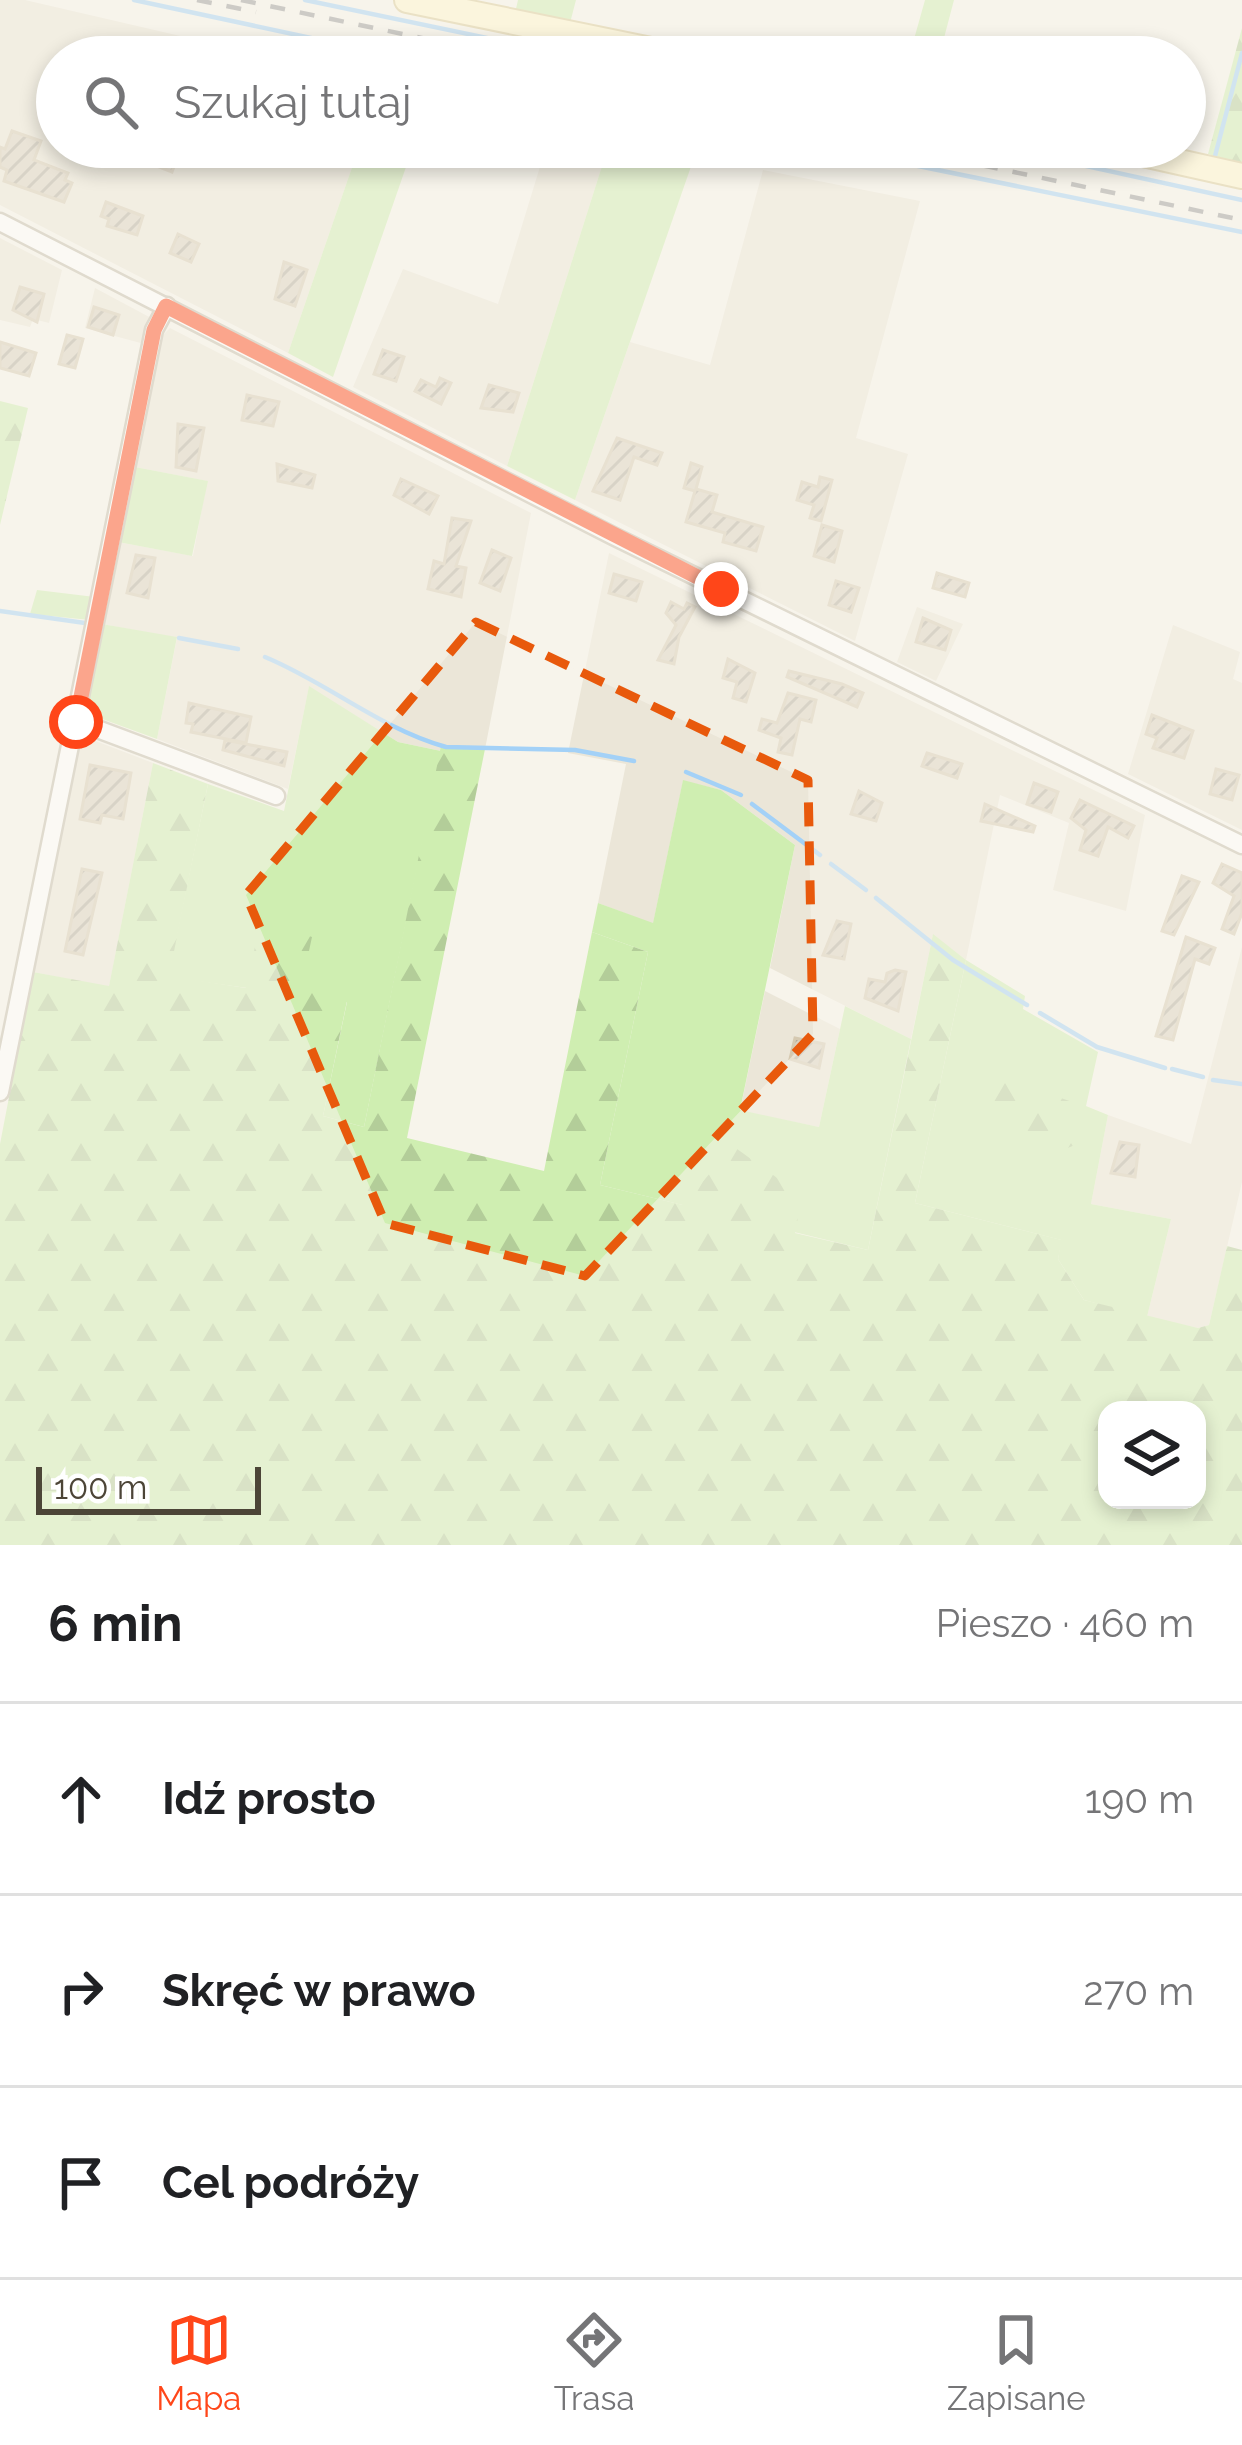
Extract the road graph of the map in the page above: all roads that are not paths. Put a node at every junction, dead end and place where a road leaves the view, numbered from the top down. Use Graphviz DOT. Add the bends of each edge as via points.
graph roads {
  1 [pos="407,0"];
  2 [pos="583,36"];
  3 [pos="1206,168"];
  4 [pos="1242,176"];
  5 [pos="0,222"];
  6 [pos="166,306"];
  7 [pos="76,722"];
  8 [pos="276,796"];
  9 [pos="1242,845"];
  10 [pos="0,1092"];
  1 -- 2 [label="street"];
  3 -- 4 [label="street"];
  5 -- 6 [label="street"];
  6 -- 7 [label="street" via="154,330"];
  6 -- 9 [label="street"];
  7 -- 8 [label="street"];
  7 -- 10 [label="street"];
}
